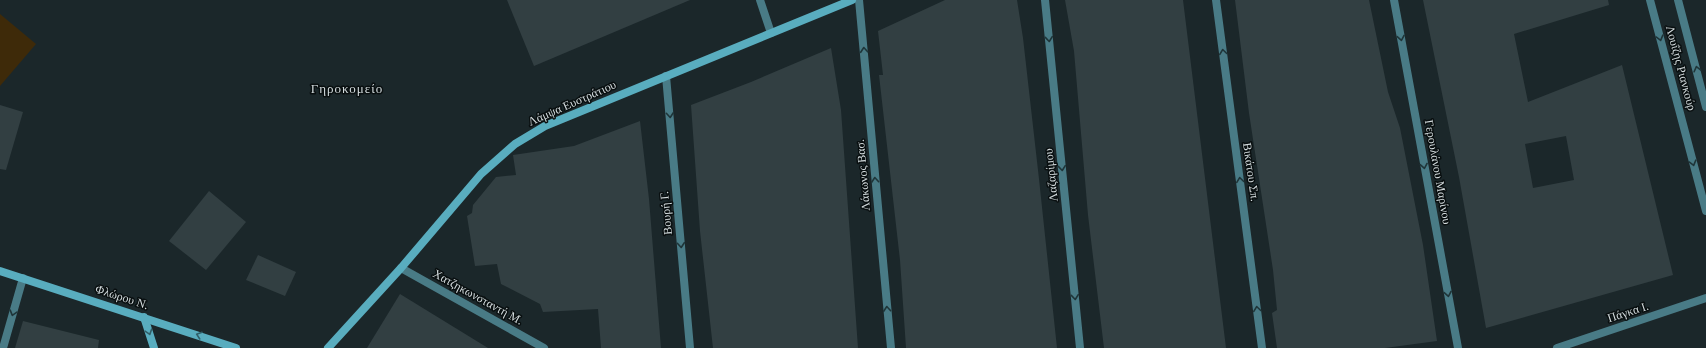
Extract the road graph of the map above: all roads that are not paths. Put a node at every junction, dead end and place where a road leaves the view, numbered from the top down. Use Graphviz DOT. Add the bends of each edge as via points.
graph roads {
  1 [pos="760,0"];
  2 [pos="852,0"];
  3 [pos="859,0"];
  4 [pos="1045,0"];
  5 [pos="1216,0"];
  6 [pos="1394,0"];
  7 [pos="1650,0"];
  8 [pos="1678,0"];
  9 [pos="771,33"];
  10 [pos="666,76"];
  11 [pos="1706,107"];
  12 [pos="1706,211"];
  13 [pos="401,268"];
  14 [pos="0,271"];
  15 [pos="23,278"];
  16 [pos="1706,298"];
  17 [pos="144,317"];
  18 [pos="3,348"];
  19 [pos="154,348"];
  20 [pos="236,348"];
  21 [pos="328,348"];
  22 [pos="544,348"];
  23 [pos="690,348"];
  24 [pos="891,348"];
  25 [pos="1080,348"];
  26 [pos="1262,348"];
  27 [pos="1458,348"];
  28 [pos="1557,348"];
  1 -- 9 [label="street"];
  2 -- 9 [label="street, Λάμψα Ευστράτιου"];
  24 -- 3 [label="street, Λάκωνος Βασ., one-way"];
  4 -- 25 [label="street, Λαζαρίμου, one-way"];
  26 -- 5 [label="street, Βικάτου Σπ., one-way"];
  6 -- 27 [label="street, Γερουλάνου Μαρίνου, one-way"];
  7 -- 12 [label="street, Λουΐζης Ριανκούρ, one-way"];
  11 -- 8 [label="street, Λουΐζης Ριανκούρ, one-way"];
  9 -- 10 [label="street, Λάμψα Ευστράτιου"];
  10 -- 13 [label="street, Λάμψα Ευστράτιου" via="545,126 514,144 481,174"];
  10 -- 23 [label="street, Βουρή Γ., one-way"];
  13 -- 21 [label="street, Λάμψα Ευστράτιου"];
  13 -- 22 [label="street, Χατζηκωνσταντή Μ."];
  14 -- 15 [label="street, Φλώρου Ν."];
  15 -- 17 [label="street, Φλώρου Ν."];
  15 -- 18 [label="street, one-way"];
  16 -- 28 [label="street, Πάγκα Ι."];
  17 -- 19 [label="street, one-way"];
  20 -- 17 [label="street, Φλώρου Ν., one-way"];
}
